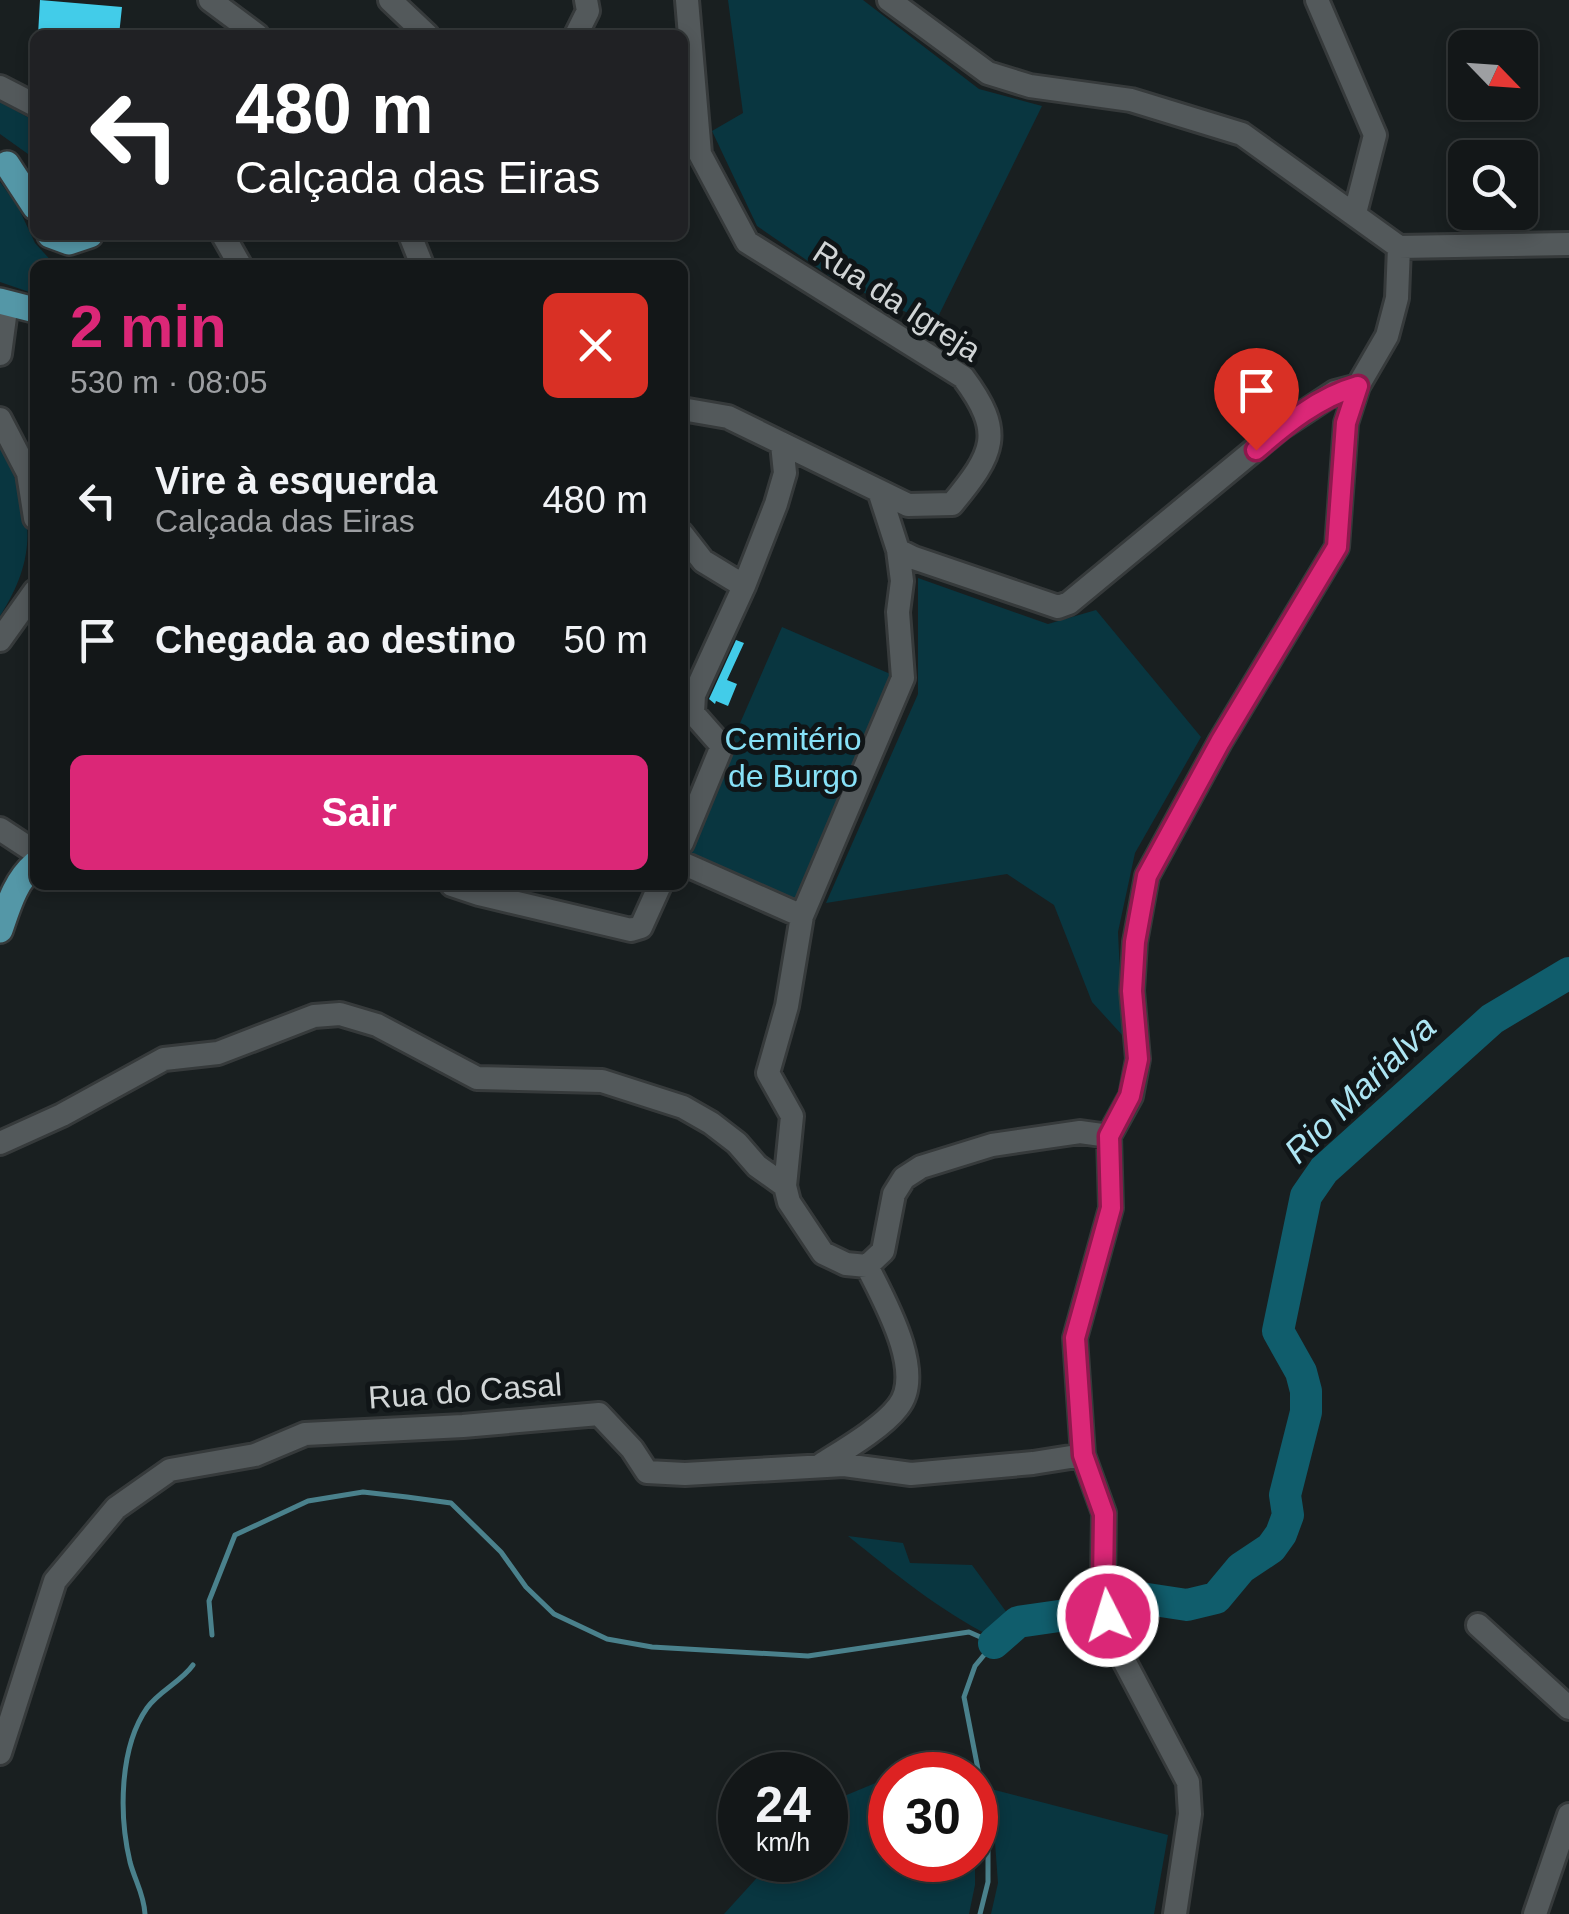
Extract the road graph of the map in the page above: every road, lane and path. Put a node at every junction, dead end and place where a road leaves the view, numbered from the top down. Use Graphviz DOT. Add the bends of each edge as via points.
graph roads {
  1 [pos="210,0"];
  2 [pos="390,0"];
  3 [pos="586,0"];
  4 [pos="889,0"];
  5 [pos="1317,0"];
  6 [pos="682,5"];
  7 [pos="250,30"];
  8 [pos="422,30"];
  9 [pos="579,30"];
  10 [pos="685,30"];
  11 [pos="688,55"];
  12 [pos="0,88"];
  13 [pos="30,102"];
  14 [pos="4,162"];
  15 [pos="30,174"];
  16 [pos="30,200"];
  17 [pos="1354,213"];
  18 [pos="1569,244"];
  19 [pos="1400,247"];
  20 [pos="4,301"];
  21 [pos="30,309"];
  22 [pos="0,354"];
  23 [pos="1358,386"];
  24 [pos="688,411"];
  25 [pos="0,419"];
  26 [pos="782,444"];
  27 [pos="30,486"];
  28 [pos="879,491"];
  29 [pos="688,542"];
  30 [pos="898,550"];
  31 [pos="744,586"];
  32 [pos="30,599"];
  33 [pos="0,640"];
  34 [pos="688,828"];
  35 [pos="0,829"];
  36 [pos="30,849"];
  37 [pos="688,866"];
  38 [pos="30,868"];
  39 [pos="467,890"];
  40 [pos="658,890"];
  41 [pos="802,916"];
  42 [pos="0,930"];
  43 [pos="1109,1136"];
  44 [pos="0,1144"];
  45 [pos="785,1186"];
  46 [pos="867,1266"];
  47 [pos="1083,1455"];
  48 [pos="819,1466"];
  49 [pos="1478,1625"];
  50 [pos="1569,1708"];
  51 [pos="0,1754"];
  52 [pos="1569,1815"];
  53 [pos="1175,1914"];
  54 [pos="1535,1914"];
  1 -- 7 [label="street"];
  2 -- 8 [label="street"];
  3 -- 9 [label="street"];
  4 -- 17 [label="street" via="988,73 1131,100 1242,134"];
  5 -- 17 [label="street" via="1375,134"];
  6 -- 10 [label="street, Rua da Igreja"];
  11 -- 28 [label="street, Rua da Igreja" via="700,154 747,242 963,377 982,403 992,439 978,472 952,504 908,505"];
  12 -- 13 [label="street"];
  14 -- 15 [label="main road"];
  14 -- 16 [label="main road"];
  17 -- 19 [label="street"];
  18 -- 19 [label="street"];
  19 -- 23 [label="street" via="1387,336"];
  20 -- 21 [label="main road"];
  20 -- 22 [label="street"];
  23 -- 30 [label="street" via="1335,392 1282,427 1058,607"];
  23 -- 43 [label="street" via="1346,423 1337,547 1147,876 1132,991 1138,1059 1130,1096"];
  24 -- 26 [label="street, Rua da Igreja" via="728,417"];
  25 -- 27 [label="street"];
  26 -- 28 [label="street, Rua da Igreja"];
  26 -- 31 [label="street" via="780,488"];
  28 -- 30 [label="street"];
  29 -- 31 [label="street" via="703,561"];
  30 -- 41 [label="street" via="903,678"];
  31 -- 34 [label="street" via="694,696 693,713 722,746"];
  32 -- 33 [label="street"];
  35 -- 36 [label="street"];
  37 -- 41 [label="street"];
  38 -- 42 [label="main road"];
  39 -- 40 [label="street" via="631,930 641,927"];
  41 -- 45 [label="street" via="768,1072 792,1116"];
  43 -- 46 [label="street" via="1080,1132 992,1145 920,1167 894,1194 883,1251"];
  43 -- 47 [label="street" via="1111,1208 1075,1338"];
  44 -- 45 [label="street" via="164,1059 218,1054 314,1016 340,1014 377,1025 477,1078 602,1082 683,1107"];
  45 -- 46 [label="street" via="823,1252"];
  46 -- 48 [label="street" via="900,1341 907,1392 898,1409"];
  47 -- 48 [label="street, Rua do Casal" via="911,1474"];
  47 -- 53 [label="street" via="1104,1514 1103,1584 1111,1636 1188,1782 1190,1814"];
  48 -- 51 [label="street, Rua do Casal" via="646,1472 598,1414 305,1434 254,1455 170,1470 116,1508 55,1582"];
  49 -- 50 [label="street"];
  52 -- 54 [label="street"];
}
